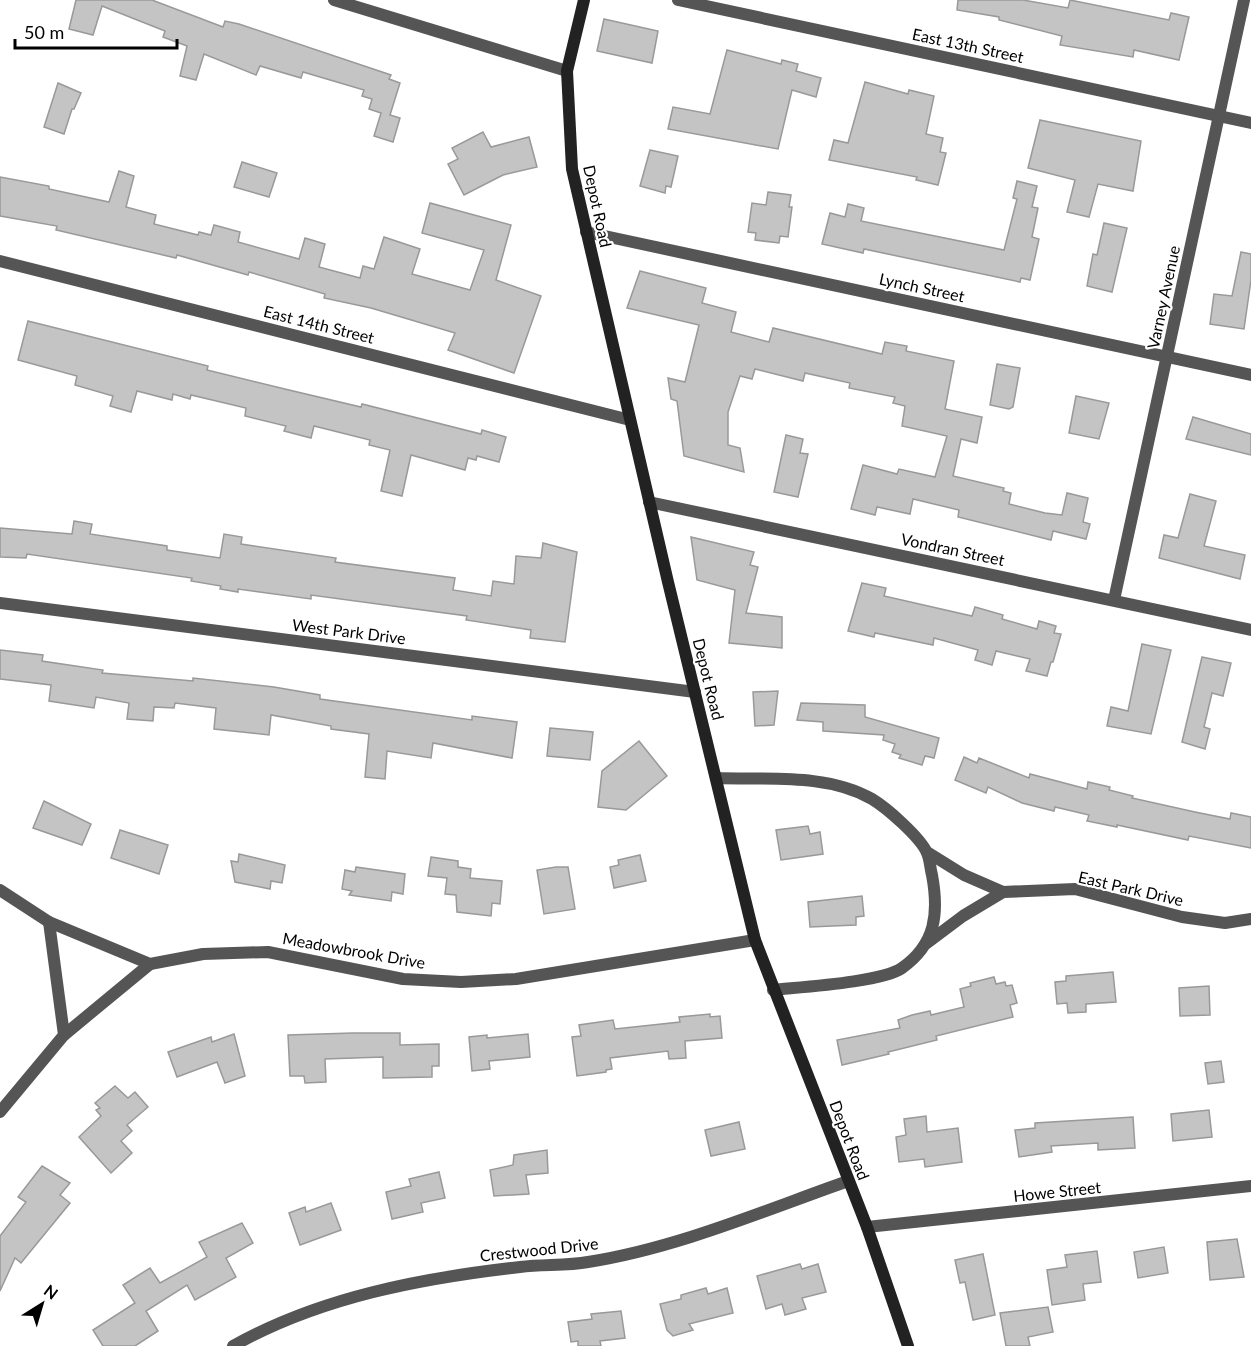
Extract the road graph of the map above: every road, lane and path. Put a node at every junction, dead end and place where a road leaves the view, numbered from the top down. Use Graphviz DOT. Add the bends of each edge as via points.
graph roads {
  1 [pos="334,0"];
  2 [pos="584,0"];
  3 [pos="678,0"];
  4 [pos="1244,0"];
  5 [pos="567,71"];
  6 [pos="1218,116"];
  7 [pos="1251,123"];
  8 [pos="586,232"];
  9 [pos="0,261"];
  10 [pos="1167,357"];
  11 [pos="1251,375"];
  12 [pos="630,420"];
  13 [pos="649,502"];
  14 [pos="1114,600"];
  15 [pos="0,603"];
  16 [pos="1251,630"];
  17 [pos="695,692"];
  18 [pos="716,778"];
  19 [pos="927,852"];
  20 [pos="0,890"];
  21 [pos="1003,891"];
  22 [pos="1251,919"];
  23 [pos="49,922"];
  24 [pos="755,939"];
  25 [pos="926,945"];
  26 [pos="150,964"];
  27 [pos="773,990"];
  28 [pos="64,1035"];
  29 [pos="0,1112"];
  30 [pos="848,1181"];
  31 [pos="1251,1186"];
  32 [pos="867,1227"];
  33 [pos="233,1346"];
  34 [pos="908,1346"];
  1 -- 5 [label="street"];
  2 -- 5 [label="street, Depot Road"];
  3 -- 6 [label="street, East 13th Street"];
  4 -- 6 [label="street, Varney Avenue"];
  5 -- 8 [label="street, Depot Road" via="572,169"];
  6 -- 7 [label="street, East 13th Street"];
  6 -- 10 [label="street, Varney Avenue"];
  8 -- 10 [label="street, Lynch Street"];
  8 -- 12 [label="street, Depot Road"];
  9 -- 12 [label="street, East 14th Street"];
  10 -- 11 [label="street, Lynch Street"];
  10 -- 14 [label="street, Varney Avenue"];
  12 -- 13 [label="street, Depot Road"];
  13 -- 14 [label="street, Vondran Street"];
  13 -- 17 [label="street, Depot Road"];
  14 -- 16 [label="street, Vondran Street"];
  15 -- 17 [label="street, West Park Drive"];
  17 -- 18 [label="street, Depot Road"];
  18 -- 19 [label="street, East Park Drive" via="828,783 873,800 910,831"];
  18 -- 24 [label="street, Depot Road"];
  19 -- 21 [label="street, East Park Drive" via="964,875"];
  19 -- 25 [label="street, East Park Drive" via="935,891 935,924"];
  20 -- 23 [label="street"];
  21 -- 22 [label="street, East Park Drive" via="1075,889 1182,917 1225,923"];
  21 -- 25 [label="street, East Park Drive"];
  23 -- 26 [label="street"];
  23 -- 28 [label="street"];
  24 -- 26 [label="street, Meadowbrook Drive" via="571,971 461,982 403,979 268,952 203,954"];
  24 -- 27 [label="street, Depot Road"];
  25 -- 27 [label="street, East Park Drive" via="901,969 859,981"];
  26 -- 28 [label="street"];
  27 -- 30 [label="street, Depot Road"];
  28 -- 29 [label="street"];
  30 -- 32 [label="street, Depot Road"];
  30 -- 33 [label="street, Crestwood Drive" via="658,1247 587,1262 446,1276 370,1293 297,1317"];
  31 -- 32 [label="street, Howe Street"];
  32 -- 34 [label="street, Depot Road"];
}
